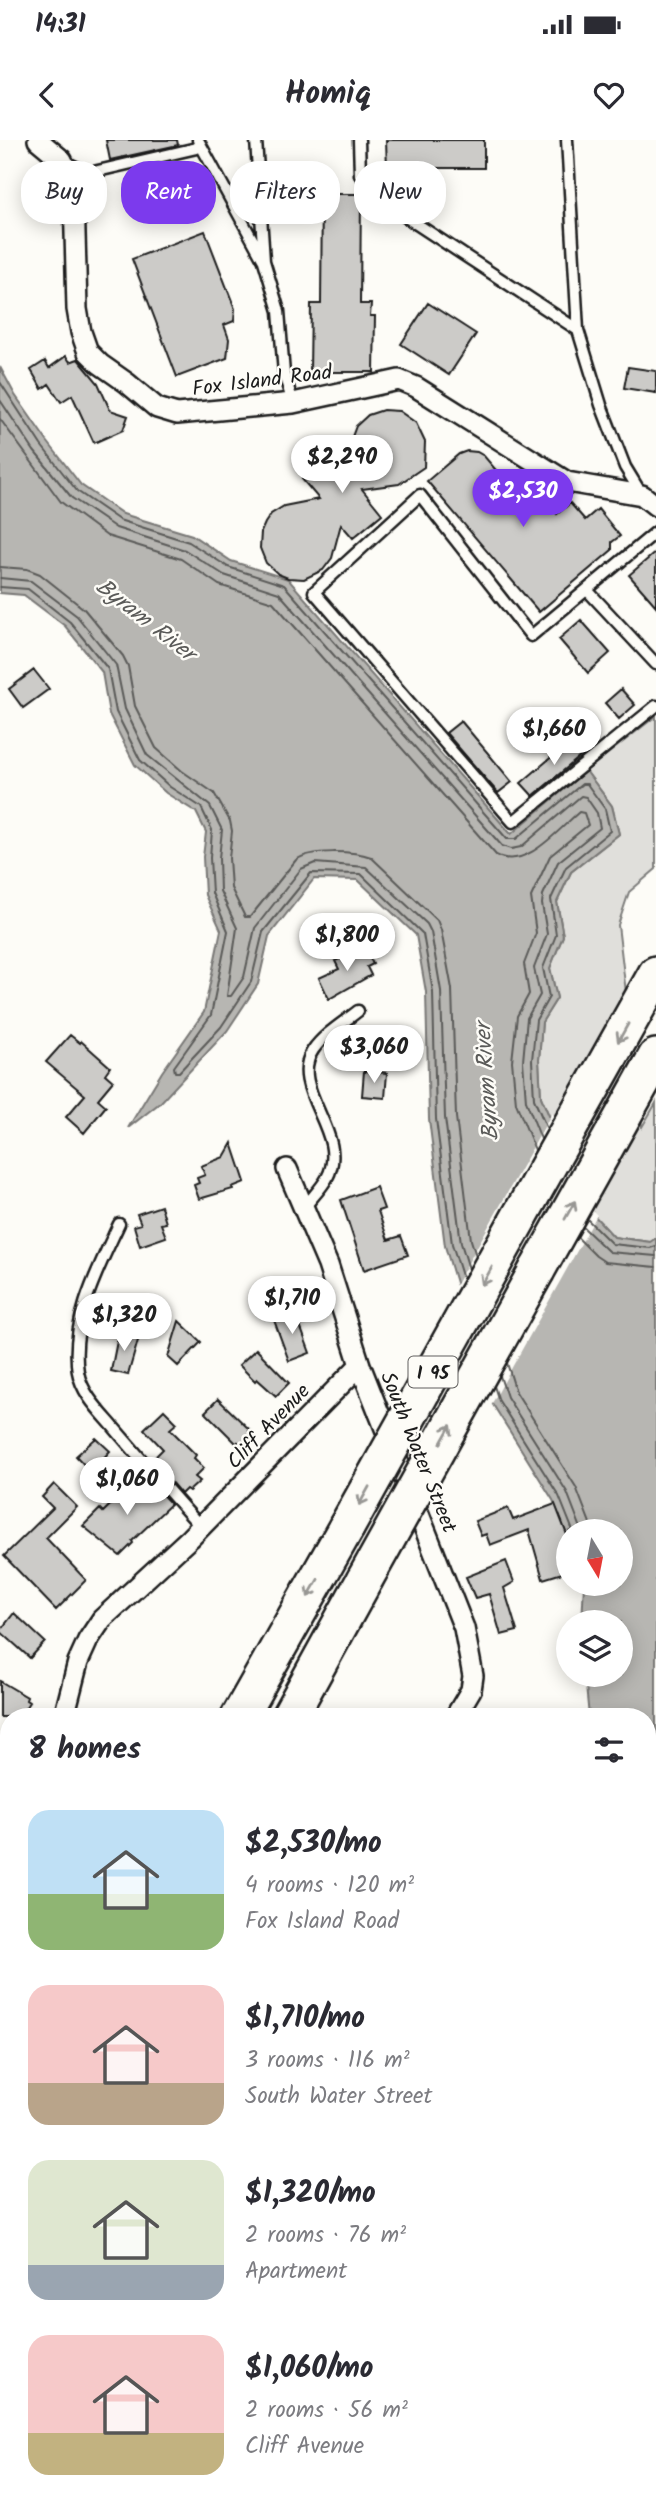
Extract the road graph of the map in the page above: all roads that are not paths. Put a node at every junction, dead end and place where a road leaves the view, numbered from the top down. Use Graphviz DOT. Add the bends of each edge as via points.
graph roads {
  1 [pos="38,140"];
  2 [pos="256,140"];
  3 [pos="359,140"];
  4 [pos="567,140"];
  5 [pos="200,144"];
  6 [pos="62,160"];
  7 [pos="264,261"];
  8 [pos="578,330"];
  9 [pos="293,403"];
  10 [pos="649,501"];
  11 [pos="656,532"];
  12 [pos="587,590"];
  13 [pos="656,664"];
  14 [pos="656,706"];
  15 [pos="656,974"];
  16 [pos="358,1011"];
  17 [pos="656,1057"];
  18 [pos="287,1169"];
  19 [pos="304,1208"];
  20 [pos="119,1224"];
  21 [pos="359,1365"];
  22 [pos="201,1527"];
  23 [pos="66,1708"];
  24 [pos="245,1708"];
  25 [pos="294,1708"];
  26 [pos="461,1708"];
  1 -- 6 [label="street"];
  2 -- 7 [label="lane"];
  3 -- 8 [label="lane" via="360,175 407,217"];
  4 -- 8 [label="lane"];
  5 -- 6 [label="lane" via="89,173"];
  5 -- 7 [label="lane"];
  6 -- 9 [label="street, Fox Island Road" via="74,195 81,332 88,352 100,365 157,408 177,414"];
  7 -- 9 [label="lane" via="279,311 284,374"];
  8 -- 10 [label="lane" via="625,467"];
  9 -- 10 [label="street, Fox Island Road" via="398,380 567,482"];
  11 -- 12 [label="lane"];
  12 -- 13 [label="lane"];
  12 -- 14 [label="lane" via="531,636 419,495 314,592 513,822"];
  15 -- 24 [label="highway, I 95, one-way, bridge"];
  16 -- 19 [label="lane" via="322,1040 307,1066 313,1098 333,1152 328,1177"];
  25 -- 17 [label="highway, I 95, one-way, bridge"];
  18 -- 19 [label="street, South Water Street"];
  19 -- 21 [label="street, South Water Street" via="338,1292"];
  20 -- 22 [label="lane" via="80,1316 78,1373 100,1411"];
  21 -- 22 [label="street, Cliff Avenue"];
  21 -- 26 [label="street, South Water Street" via="464,1628 473,1676"];
  22 -- 23 [label="street, Cliff Avenue" via="102,1619 78,1662"];
}
